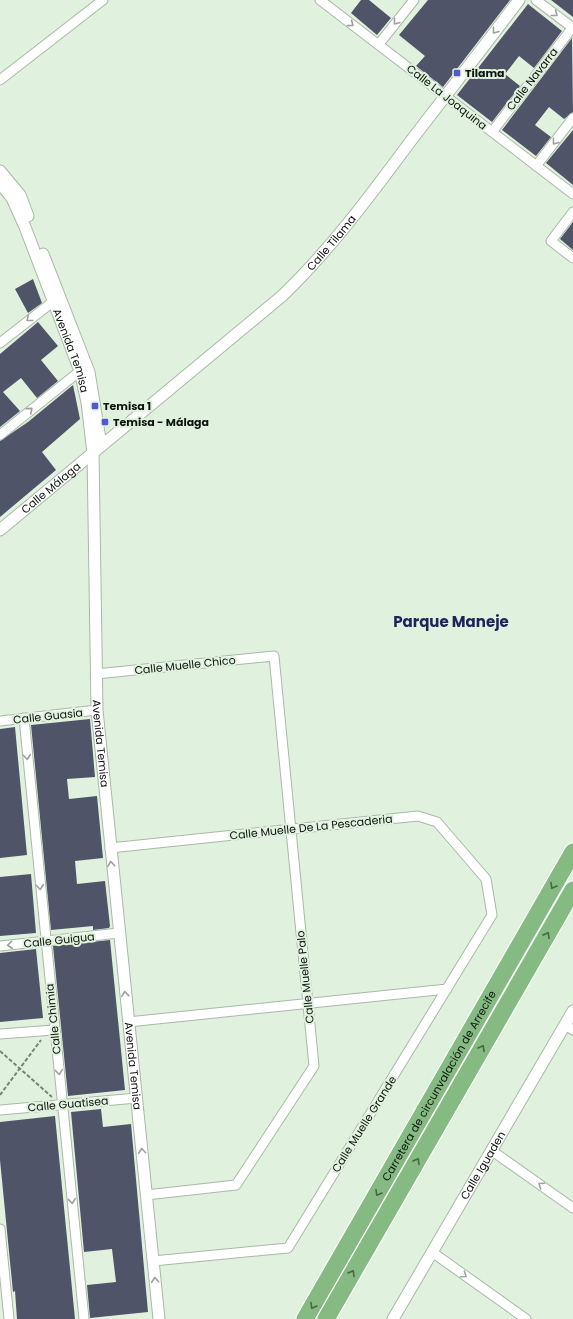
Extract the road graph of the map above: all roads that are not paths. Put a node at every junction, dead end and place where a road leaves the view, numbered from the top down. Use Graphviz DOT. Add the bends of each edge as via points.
graph roads {
  1 [pos="103,0"];
  2 [pos="320,0"];
  3 [pos="414,0"];
  4 [pos="519,0"];
  5 [pos="536,0"];
  6 [pos="573,28"];
  7 [pos="379,44"];
  8 [pos="0,80"];
  9 [pos="446,95"];
  10 [pos="573,118"];
  11 [pos="492,132"];
  12 [pos="536,166"];
  13 [pos="0,171"];
  14 [pos="0,183"];
  15 [pos="573,194"];
  16 [pos="573,212"];
  17 [pos="573,258"];
  18 [pos="57,299"];
  19 [pos="1,341"];
  20 [pos="80,371"];
  21 [pos="0,435"];
  22 [pos="97,449"];
  23 [pos="0,530"];
  24 [pos="274,656"];
  25 [pos="96,674"];
  26 [pos="97,710"];
  27 [pos="24,718"];
  28 [pos="0,721"];
  29 [pos="290,830"];
  30 [pos="110,848"];
  31 [pos="573,852"];
  32 [pos="486,879"];
  33 [pos="573,890"];
  34 [pos="119,933"];
  35 [pos="45,941"];
  36 [pos="0,946"];
  37 [pos="447,989"];
  38 [pos="308,1003"];
  39 [pos="573,1011"];
  40 [pos="128,1022"];
  41 [pos="569,1027"];
  42 [pos="54,1030"];
  43 [pos="0,1034"];
  44 [pos="137,1098"];
  45 [pos="62,1104"];
  46 [pos="0,1110"];
  47 [pos="491,1150"];
  48 [pos="146,1195"];
  49 [pos="573,1208"];
  50 [pos="0,1229"];
  51 [pos="432,1252"];
  52 [pos="153,1261"];
  53 [pos="9,1319"];
  54 [pos="84,1319"];
  55 [pos="159,1319"];
  56 [pos="305,1319"];
  57 [pos="326,1319"];
  58 [pos="393,1319"];
  59 [pos="526,1319"];
  1 -- 8 [label="street"];
  2 -- 7 [label="street, Calle La Joaquina, one-way"];
  3 -- 7 [label="street, one-way"];
  4 -- 9 [label="street, Calle Tilama, one-way"];
  5 -- 6 [label="street, one-way"];
  6 -- 11 [label="street, Calle Navarra"];
  7 -- 9 [label="street, Calle La Joaquina"];
  9 -- 11 [label="street, Calle La Joaquina"];
  9 -- 22 [label="street, Calle Tilama" via="330,246 306,273 282,296"];
  10 -- 12 [label="street, one-way"];
  11 -- 12 [label="street, Calle La Joaquina"];
  12 -- 15 [label="street, Calle La Joaquina"];
  13 -- 18 [label="street, Avenida Temisa" via="20,196"];
  14 -- 18 [label="street, Avenida Temisa" via="12,198"];
  16 -- 17 [label="street" via="551,241"];
  18 -- 19 [label="street, one-way"];
  18 -- 20 [label="street, Avenida Temisa"];
  18 -- 22 [label="street, Avenida Temisa" via="92,379"];
  21 -- 20 [label="street, one-way"];
  20 -- 22 [label="street, Avenida Temisa"];
  22 -- 23 [label="street, Calle Málaga"];
  22 -- 25 [label="street, Avenida Temisa"];
  24 -- 25 [label="street, Calle Muelle Chico"];
  24 -- 29 [label="street, Calle Muelle Palo"];
  25 -- 26 [label="street, Avenida Temisa"];
  26 -- 27 [label="street, Calle Guasia"];
  26 -- 30 [label="street, Avenida Temisa"];
  27 -- 28 [label="street, Calle Guasia"];
  27 -- 35 [label="street, Calle Chimia, one-way"];
  29 -- 30 [label="street, Calle Muelle De La Pescaderia"];
  29 -- 32 [label="street, Calle Muelle De La Pescaderia" via="418,816 437,822"];
  29 -- 38 [label="street, Calle Muelle Palo"];
  34 -- 30 [label="street, Avenida Temisa, one-way"];
  31 -- 56 [label="highway, Carretera de circunvalación de Arrecife, one-way"];
  32 -- 37 [label="street, Calle Muelle Grande" via="492,915"];
  57 -- 33 [label="highway, Carretera de circunvalación de Arrecife, one-way"];
  34 -- 35 [label="street, Calle Guigua"];
  40 -- 34 [label="street, Avenida Temisa, one-way"];
  35 -- 36 [label="street, Calle Guigua, one-way"];
  35 -- 42 [label="street, Calle Chimia"];
  37 -- 38 [label="street"];
  37 -- 52 [label="street, Calle Muelle Grande" via="288,1248"];
  38 -- 40 [label="street"];
  38 -- 48 [label="street, Calle Muelle Palo" via="314,1066 236,1185"];
  39 -- 41 [label="street, Calle Iguaden"];
  40 -- 44 [label="street, Avenida Temisa"];
  41 -- 47 [label="street, Calle Iguaden"];
  42 -- 43 [label="street"];
  42 -- 45 [label="street, Calle Chimia, one-way"];
  44 -- 45 [label="street, Calle Guatisea"];
  48 -- 44 [label="street, Avenida Temisa, one-way"];
  45 -- 46 [label="street, Calle Guatisea"];
  45 -- 54 [label="street, Calle Chimia, one-way"];
  49 -- 47 [label="street, one-way"];
  47 -- 51 [label="street, Calle Iguaden"];
  48 -- 52 [label="street, Avenida Temisa"];
  50 -- 53 [label="street"];
  51 -- 58 [label="street, Calle Iguaden"];
  51 -- 59 [label="street, one-way"];
  55 -- 52 [label="street, Avenida Temisa, one-way"];
}
